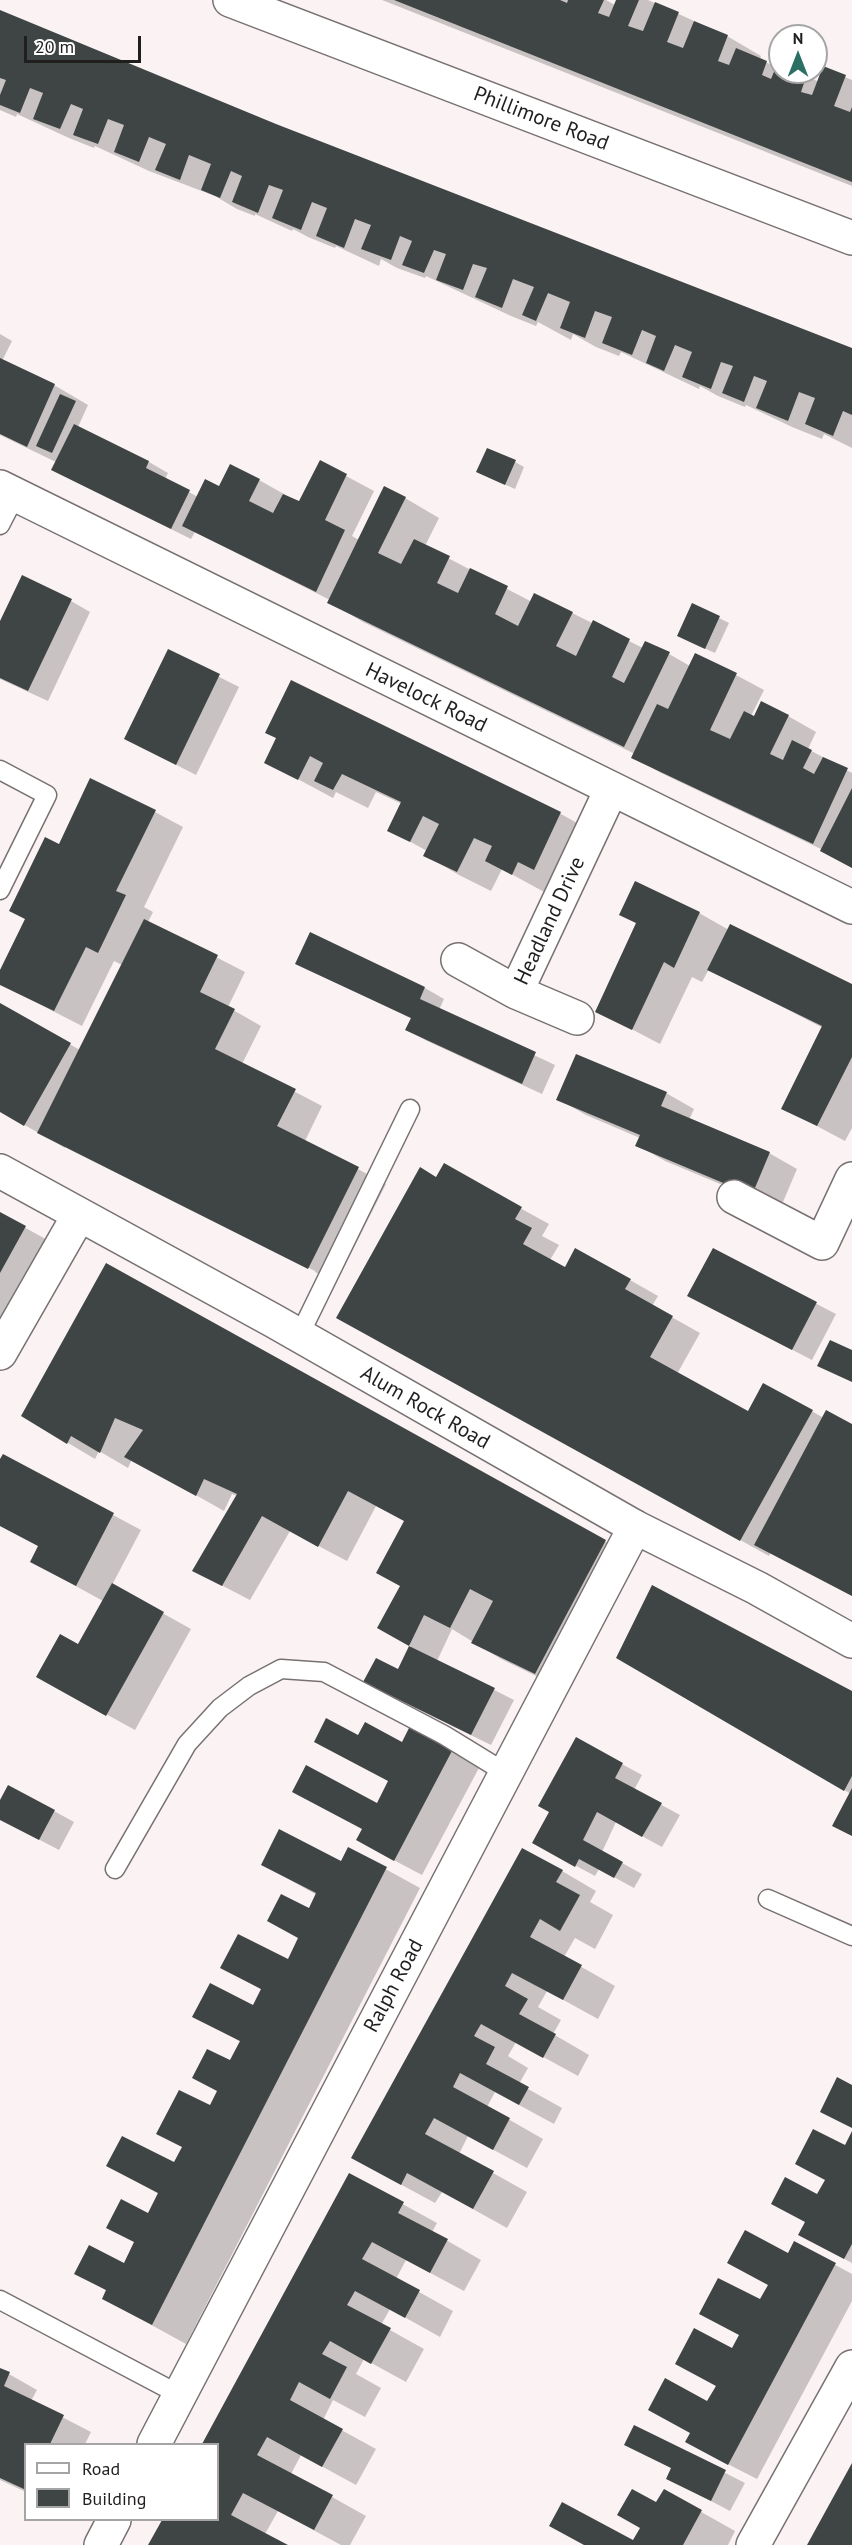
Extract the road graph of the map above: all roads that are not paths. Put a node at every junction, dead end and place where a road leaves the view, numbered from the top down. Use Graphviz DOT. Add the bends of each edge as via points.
graph roads {
  1 [pos="230,0"];
  2 [pos="852,238"];
  3 [pos="8,490"];
  4 [pos="0,525"];
  5 [pos="0,770"];
  6 [pos="611,790"];
  7 [pos="0,890"];
  8 [pos="852,907"];
  9 [pos="458,960"];
  10 [pos="516,992"];
  11 [pos="577,1018"];
  12 [pos="410,1109"];
  13 [pos="0,1171"];
  14 [pos="852,1179"];
  15 [pos="734,1197"];
  16 [pos="78,1215"];
  17 [pos="299,1336"];
  18 [pos="0,1353"];
  19 [pos="635,1527"];
  20 [pos="852,1641"];
  21 [pos="506,1773"];
  22 [pos="115,1869"];
  23 [pos="768,1899"];
  24 [pos="852,1936"];
  25 [pos="0,2300"];
  26 [pos="852,2367"];
  27 [pos="180,2395"];
  28 [pos="155,2443"];
  29 [pos="113,2521"];
  30 [pos="101,2545"];
  31 [pos="753,2545"];
  1 -- 2 [label="street, Phillimore Road"];
  3 -- 4 [label="lane"];
  3 -- 6 [label="street, Havelock Road"];
  5 -- 7 [label="lane" via="47,795"];
  6 -- 8 [label="street, Havelock Road"];
  6 -- 10 [label="street, Headland Drive"];
  9 -- 10 [label="street"];
  10 -- 11 [label="street, Headland Drive"];
  12 -- 17 [label="lane"];
  13 -- 16 [label="street, Alum Rock Road"];
  14 -- 15 [label="street" via="822,1243"];
  16 -- 17 [label="street, Alum Rock Road"];
  16 -- 18 [label="street"];
  17 -- 19 [label="street, Alum Rock Road"];
  19 -- 20 [label="street, Alum Rock Road"];
  19 -- 21 [label="street, Ralph Road"];
  21 -- 22 [label="lane" via="444,1735 324,1672 280,1669 220,1708 187,1744"];
  21 -- 27 [label="street, Ralph Road"];
  23 -- 24 [label="lane"];
  25 -- 27 [label="lane"];
  26 -- 31 [label="street"];
  27 -- 28 [label="street, Ralph Road"];
  29 -- 30 [label="street"];
}
